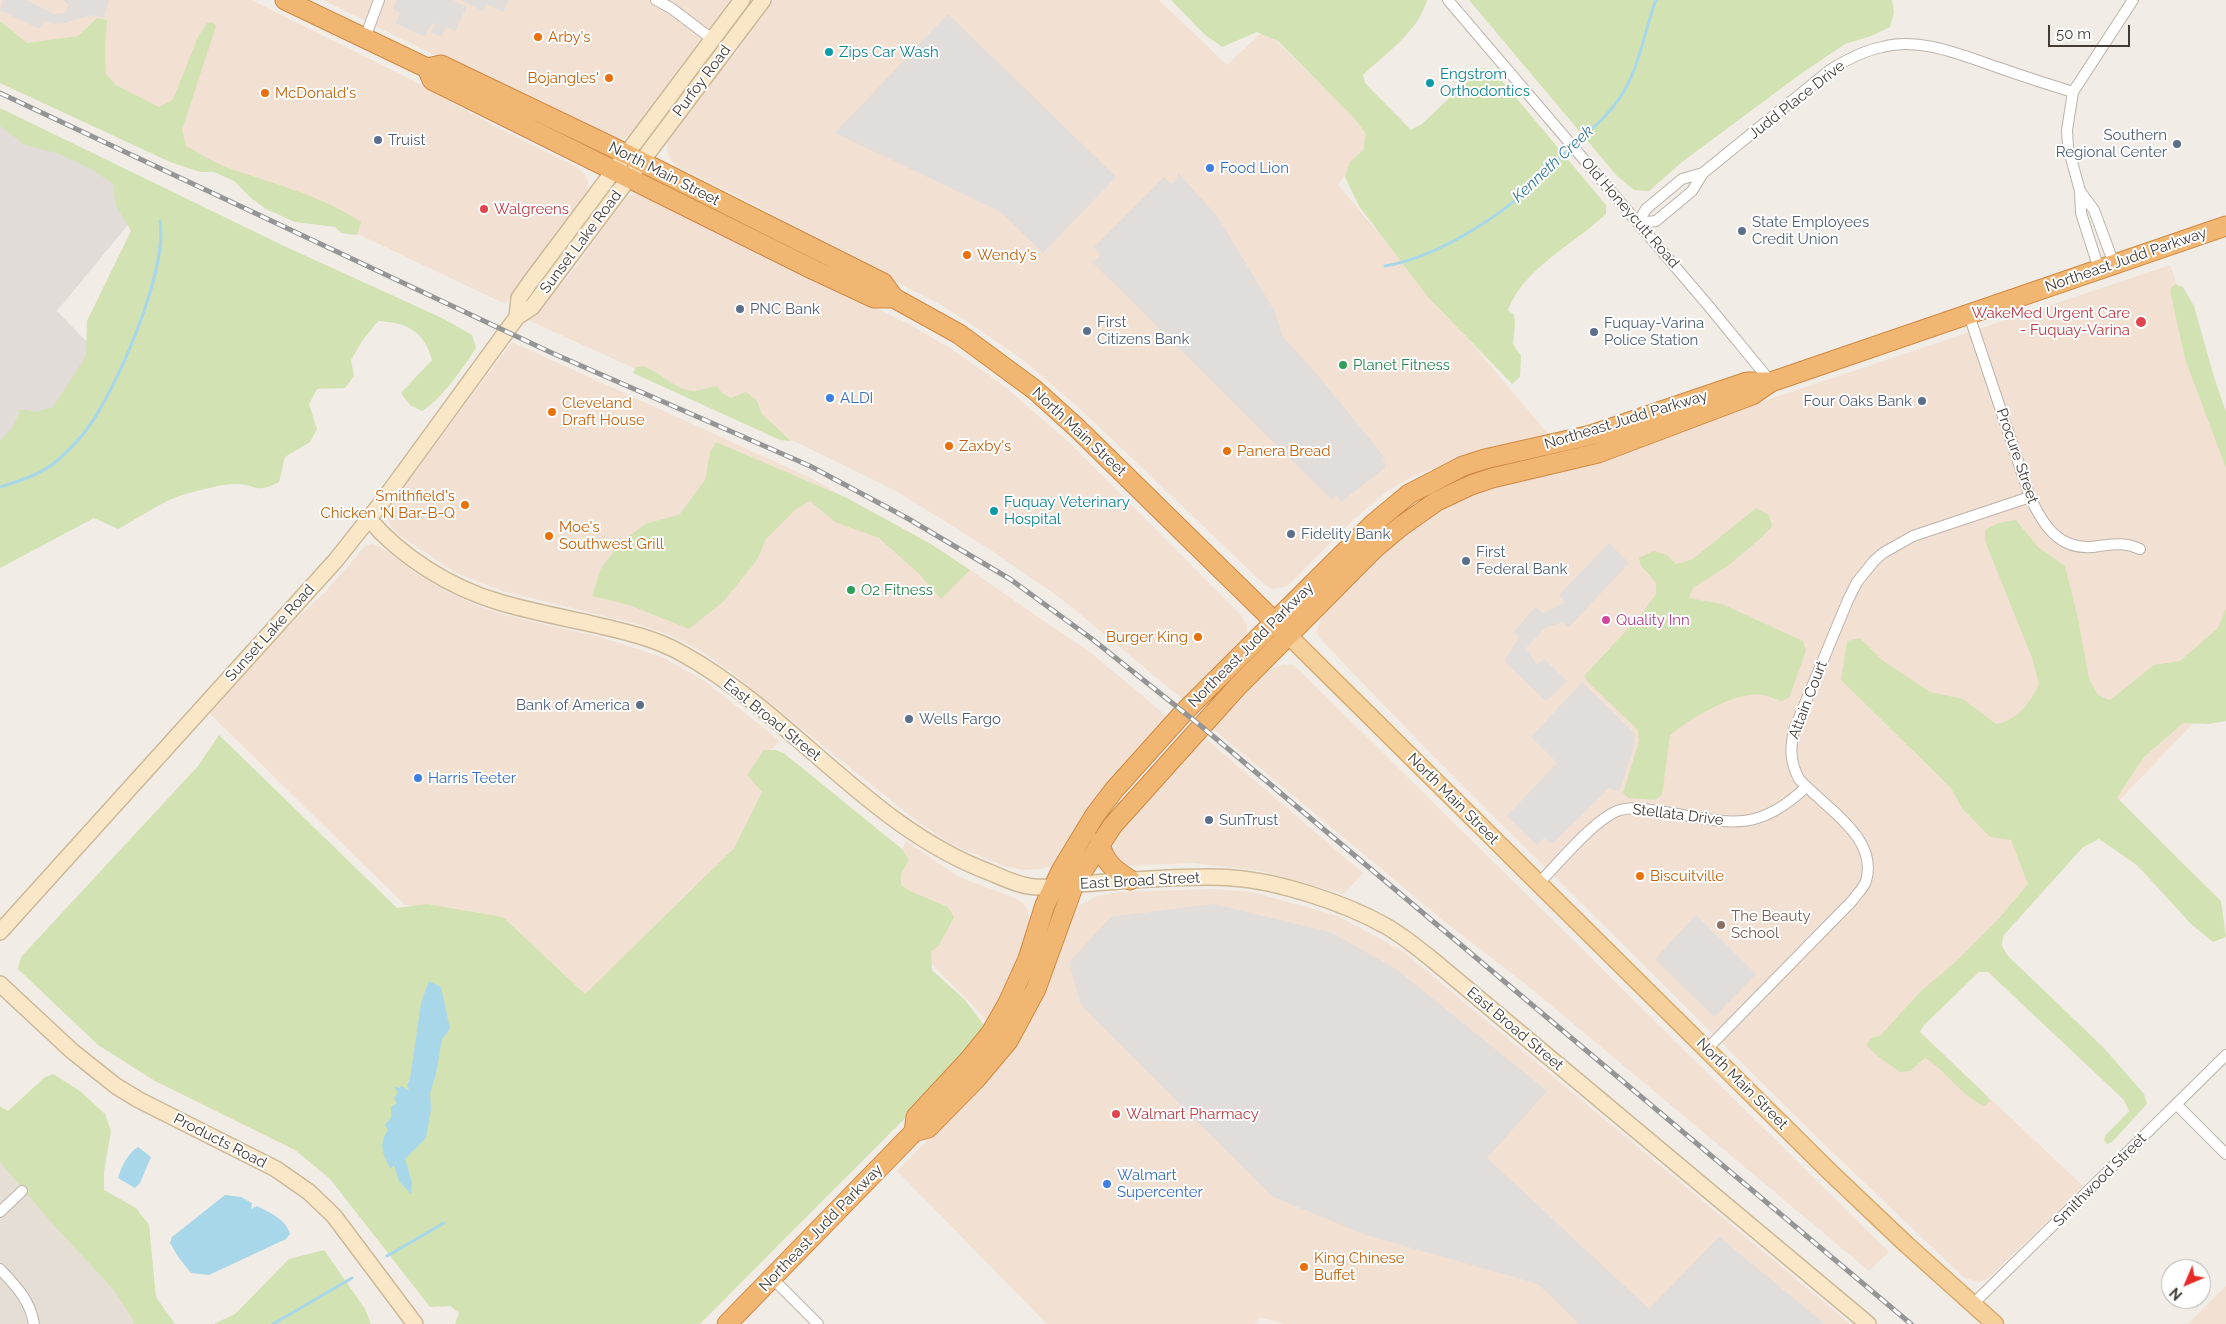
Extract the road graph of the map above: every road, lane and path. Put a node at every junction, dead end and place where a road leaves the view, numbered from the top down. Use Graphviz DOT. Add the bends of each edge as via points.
graph roads {
  1 [pos="285,0"];
  2 [pos="379,0"];
  3 [pos="656,0"];
  4 [pos="742,0"];
  5 [pos="763,0"];
  6 [pos="1448,0"];
  7 [pos="2133,0"];
  8 [pos="365,38"];
  9 [pos="712,39"];
  10 [pos="427,68"];
  11 [pos="2073,92"];
  12 [pos="633,158"];
  13 [pos="1703,173"];
  14 [pos="621,174"];
  15 [pos="2080,191"];
  16 [pos="1638,223"];
  17 [pos="2226,226"];
  18 [pos="2106,267"];
  19 [pos="894,298"];
  20 [pos="1969,315"];
  21 [pos="1771,382"];
  22 [pos="1507,454"];
  23 [pos="1471,485"];
  24 [pos="2030,497"];
  25 [pos="369,519"];
  26 [pos="2140,549"];
  27 [pos="1274,621"];
  28 [pos="1289,636"];
  29 [pos="1806,787"];
  30 [pos="1100,842"];
  31 [pos="1130,880"];
  32 [pos="1074,884"];
  33 [pos="1539,884"];
  34 [pos="1054,886"];
  35 [pos="0,932"];
  36 [pos="0,984"];
  37 [pos="1707,1050"];
  38 [pos="2226,1055"];
  39 [pos="2176,1104"];
  40 [pos="914,1132"];
  41 [pos="2226,1154"];
  42 [pos="22,1191"];
  43 [pos="0,1212"];
  44 [pos="0,1269"];
  45 [pos="772,1278"];
  46 [pos="1972,1305"];
  47 [pos="34,1324"];
  48 [pos="415,1324"];
  49 [pos="727,1324"];
  50 [pos="818,1324"];
  51 [pos="1868,1324"];
  52 [pos="1995,1324"];
  1 -- 8 [label="highway, North Main Street"];
  2 -- 8 [label="street"];
  3 -- 9 [label="street"];
  4 -- 9 [label="main road, Purfoy Road"];
  5 -- 12 [label="main road, Purfoy Road"];
  6 -- 16 [label="street, Old Honeycutt Road"];
  7 -- 11 [label="street"];
  8 -- 10 [label="highway, North Main Street"];
  9 -- 12 [label="main road, Purfoy Road"];
  10 -- 12 [label="highway, North Main Street" via="440,65"];
  10 -- 14 [label="highway, North Main Street" via="432,80"];
  11 -- 13 [label="street, Judd Place Drive" via="1946,50 1915,45 1882,46 1830,70"];
  11 -- 15 [label="street" via="2068,147"];
  12 -- 14 [label="main road, Sunset Lake Road"];
  12 -- 19 [label="highway, North Main Street" via="883,283"];
  13 -- 16 [label="street, Judd Place Drive" via="1682,179 1646,209"];
  13 -- 16 [label="street, Judd Place Drive" via="1692,191 1656,221"];
  14 -- 19 [label="highway, North Main Street" via="874,298"];
  14 -- 25 [label="main road, Sunset Lake Road" via="519,298 517,316"];
  15 -- 18 [label="street" via="2081,213"];
  15 -- 18 [label="street" via="2094,210"];
  16 -- 21 [label="street, Old Honeycutt Road"];
  17 -- 18 [label="highway, Northeast Judd Parkway"];
  18 -- 20 [label="highway, Northeast Judd Parkway"];
  19 -- 27 [label="highway, North Main Street" via="959,334 1035,390"];
  20 -- 21 [label="highway, Northeast Judd Parkway"];
  20 -- 24 [label="street, Procure Street"];
  21 -- 22 [label="highway, Northeast Judd Parkway" via="1748,382 1590,435"];
  21 -- 23 [label="highway, Northeast Judd Parkway" via="1752,395 1598,453"];
  22 -- 23 [label="highway" via="1471,477"];
  22 -- 27 [label="highway, Northeast Judd Parkway" via="1463,466 1409,494 1358,538"];
  23 -- 28 [label="highway, Northeast Judd Parkway" via="1437,501 1400,527"];
  24 -- 26 [label="street, Procure Street" via="2041,520 2060,540 2085,547 2113,543 2130,544"];
  24 -- 29 [label="street, Attain Court" via="1913,536 1883,553 1864,573 1848,600 1794,730 1791,746 1793,768"];
  25 -- 34 [label="main road, East Broad Street" via="413,558 478,595 622,631 684,654 730,685 894,820 929,844 956,859 1029,887"];
  25 -- 35 [label="main road, Sunset Lake Road" via="286,617"];
  27 -- 28 [label="highway, North Main Street"];
  27 -- 34 [label="highway, Northeast Judd Parkway" via="1184,712 1114,790 1081,836"];
  28 -- 30 [label="highway, Northeast Judd Parkway" via="1183,746"];
  28 -- 33 [label="main road, North Main Street"];
  29 -- 33 [label="street, Stellata Drive" via="1779,810 1754,820 1729,822 1632,808 1619,810 1598,823"];
  29 -- 37 [label="street, Attain Court" via="1861,841 1868,860 1866,882 1852,901"];
  30 -- 31 [label="highway" via="1108,864"];
  30 -- 32 [label="highway, Northeast Judd Parkway"];
  31 -- 32 [label="main road, East Broad Street"];
  31 -- 51 [label="main road, East Broad Street" via="1224,878 1259,882 1337,904 1386,926 1434,961"];
  32 -- 34 [label="main road, East Broad Street"];
  32 -- 40 [label="highway, Northeast Judd Parkway" via="1036,989 1008,1041 928,1128"];
  33 -- 37 [label="main road, North Main Street"];
  34 -- 40 [label="highway, Northeast Judd Parkway" via="1028,959 1004,1011 969,1060 916,1117"];
  36 -- 48 [label="main road, Products Road" via="72,1052 116,1086 276,1169 309,1192 334,1216"];
  37 -- 46 [label="main road, North Main Street"];
  38 -- 39 [label="street, Smithwood Street"];
  39 -- 41 [label="street"];
  39 -- 46 [label="street, Smithwood Street"];
  40 -- 45 [label="highway, Northeast Judd Parkway"];
  42 -- 43 [label="street"];
  44 -- 47 [label="street" via="28,1302"];
  45 -- 49 [label="highway, Northeast Judd Parkway"];
  45 -- 50 [label="street"];
  46 -- 52 [label="main road, North Main Street"];
}
